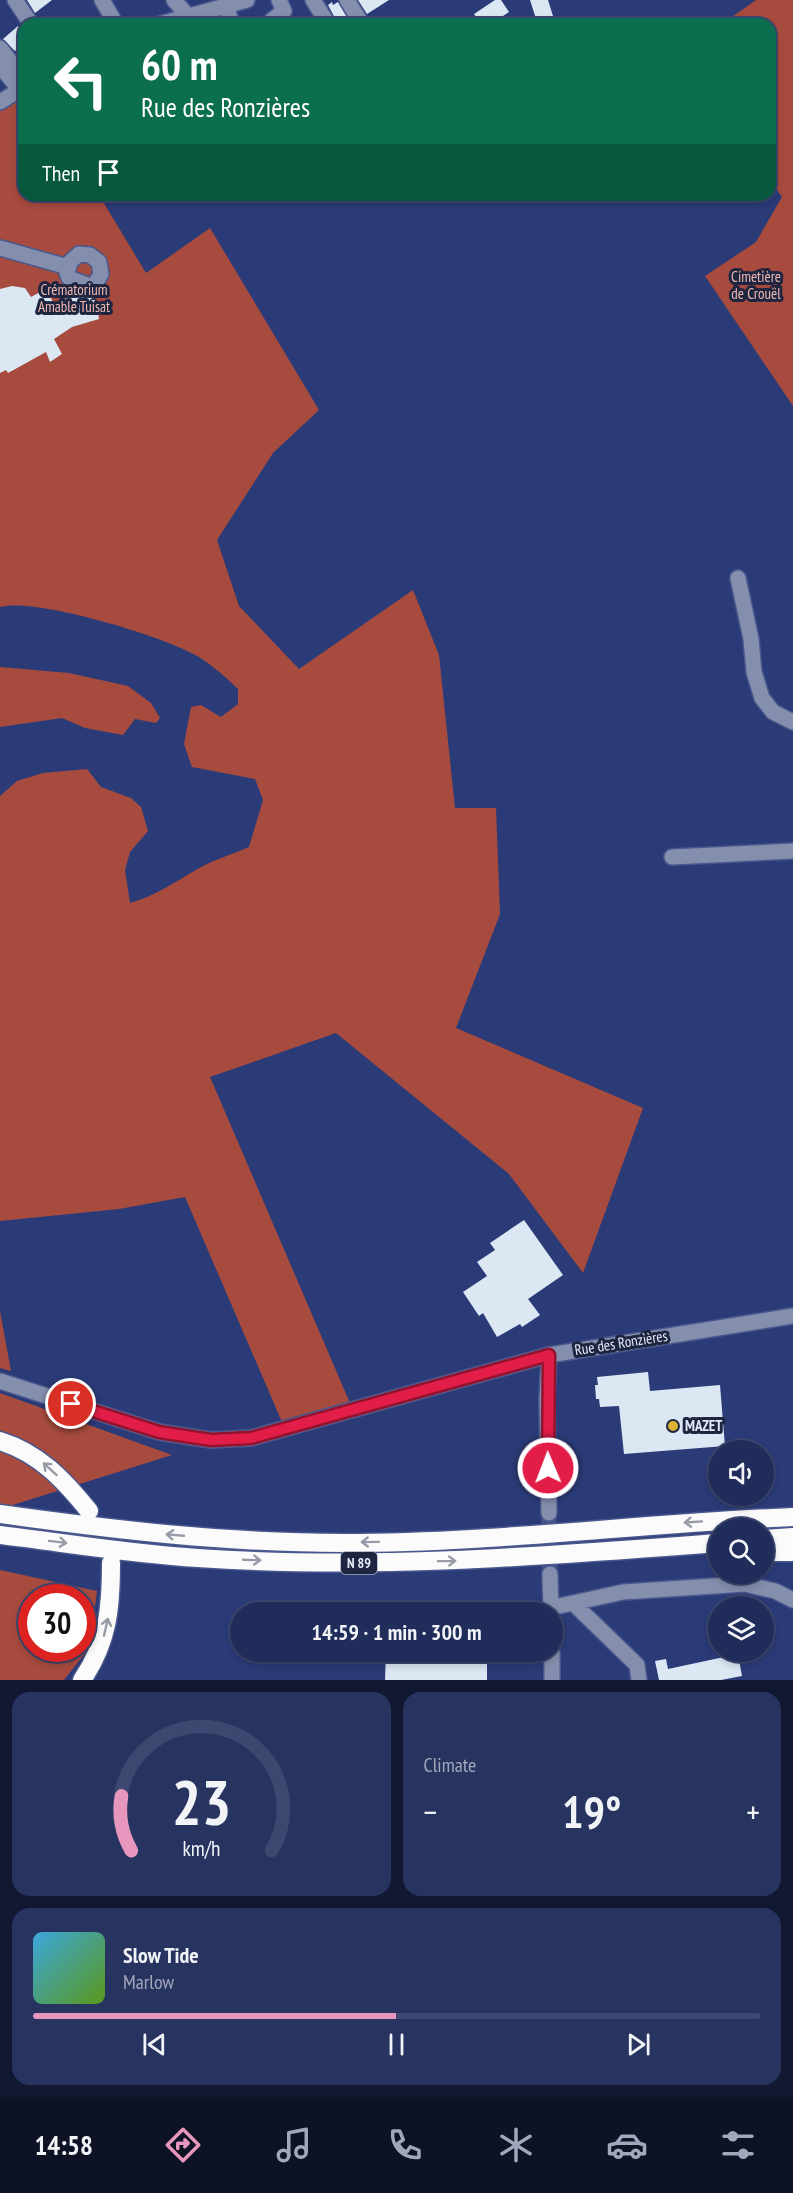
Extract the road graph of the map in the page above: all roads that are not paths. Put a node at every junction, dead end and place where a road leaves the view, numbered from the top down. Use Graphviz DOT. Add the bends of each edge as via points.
graph roads {
  1 [pos="15,0"];
  2 [pos="102,0"];
  3 [pos="109,0"];
  4 [pos="174,0"];
  5 [pos="247,0"];
  6 [pos="279,0"];
  7 [pos="313,0"];
  8 [pos="347,0"];
  9 [pos="226,4"];
  10 [pos="188,16"];
  11 [pos="27,18"];
  12 [pos="112,18"];
  13 [pos="120,18"];
  14 [pos="181,18"];
  15 [pos="230,18"];
  16 [pos="275,18"];
  17 [pos="324,18"];
  18 [pos="358,18"];
  19 [pos="0,48"];
  20 [pos="0,66"];
  21 [pos="18,77"];
  22 [pos="18,81"];
  23 [pos="18,89"];
  24 [pos="0,102"];
  25 [pos="0,248"];
  26 [pos="68,267"];
  27 [pos="738,578"];
  28 [pos="793,722"];
  29 [pos="793,852"];
  30 [pos="672,857"];
  31 [pos="793,1316"];
  32 [pos="549,1355"];
  33 [pos="0,1381"];
  34 [pos="0,1441"];
  35 [pos="90,1511"];
  36 [pos="549,1513"];
  37 [pos="0,1514"];
  38 [pos="793,1517"];
  39 [pos="0,1535"];
  40 [pos="793,1537"];
  41 [pos="774,1538"];
  42 [pos="708,1544"];
  43 [pos="793,1551"];
  44 [pos="774,1552"];
  45 [pos="589,1553"];
  46 [pos="708,1554"];
  47 [pos="111,1563"];
  48 [pos="550,1574"];
  49 [pos="793,1600"];
  50 [pos="551,1602"];
  51 [pos="573,1603"];
  52 [pos="563,1606"];
  53 [pos="552,1662"];
  54 [pos="82,1680"];
  55 [pos="552,1680"];
  56 [pos="639,1680"];
  1 -- 11 [label="street"];
  2 -- 12 [label="street"];
  3 -- 13 [label="street"];
  4 -- 10 [label="street"];
  5 -- 9 [label="street"];
  6 -- 16 [label="street" via="284,11"];
  7 -- 17 [label="street"];
  8 -- 18 [label="street"];
  9 -- 10 [label="street"];
  9 -- 15 [label="street"];
  10 -- 14 [label="street"];
  19 -- 21 [label="street"];
  20 -- 22 [label="street"];
  23 -- 24 [label="street"];
  25 -- 26 [label="street"];
  27 -- 28 [label="street" via="762,698 773,712"];
  29 -- 30 [label="street"];
  31 -- 32 [label="street, Rue des Ronzières"];
  32 -- 33 [label="street, Rue des Ronzières" via="251,1438 211,1440 159,1432"];
  32 -- 36 [label="street"];
  35 -- 34 [label="highway, one-way" via="69,1485 40,1460"];
  38 -- 37 [label="highway, N 89, one-way" via="501,1537 344,1543 197,1537"];
  39 -- 45 [label="highway, N 89, one-way" via="198,1558 344,1563"];
  40 -- 41 [label="highway"];
  42 -- 45 [label="highway, N 89"];
  43 -- 44 [label="highway"];
  45 -- 46 [label="highway" via="631,1558"];
  54 -- 47 [label="highway, one-way" via="101,1647 107,1623"];
  48 -- 50 [label="street"];
  49 -- 51 [label="street" via="745,1584 623,1592"];
  51 -- 52 [label="street"];
  51 -- 56 [label="street" via="636,1665"];
  53 -- 55 [label="street"];
}
